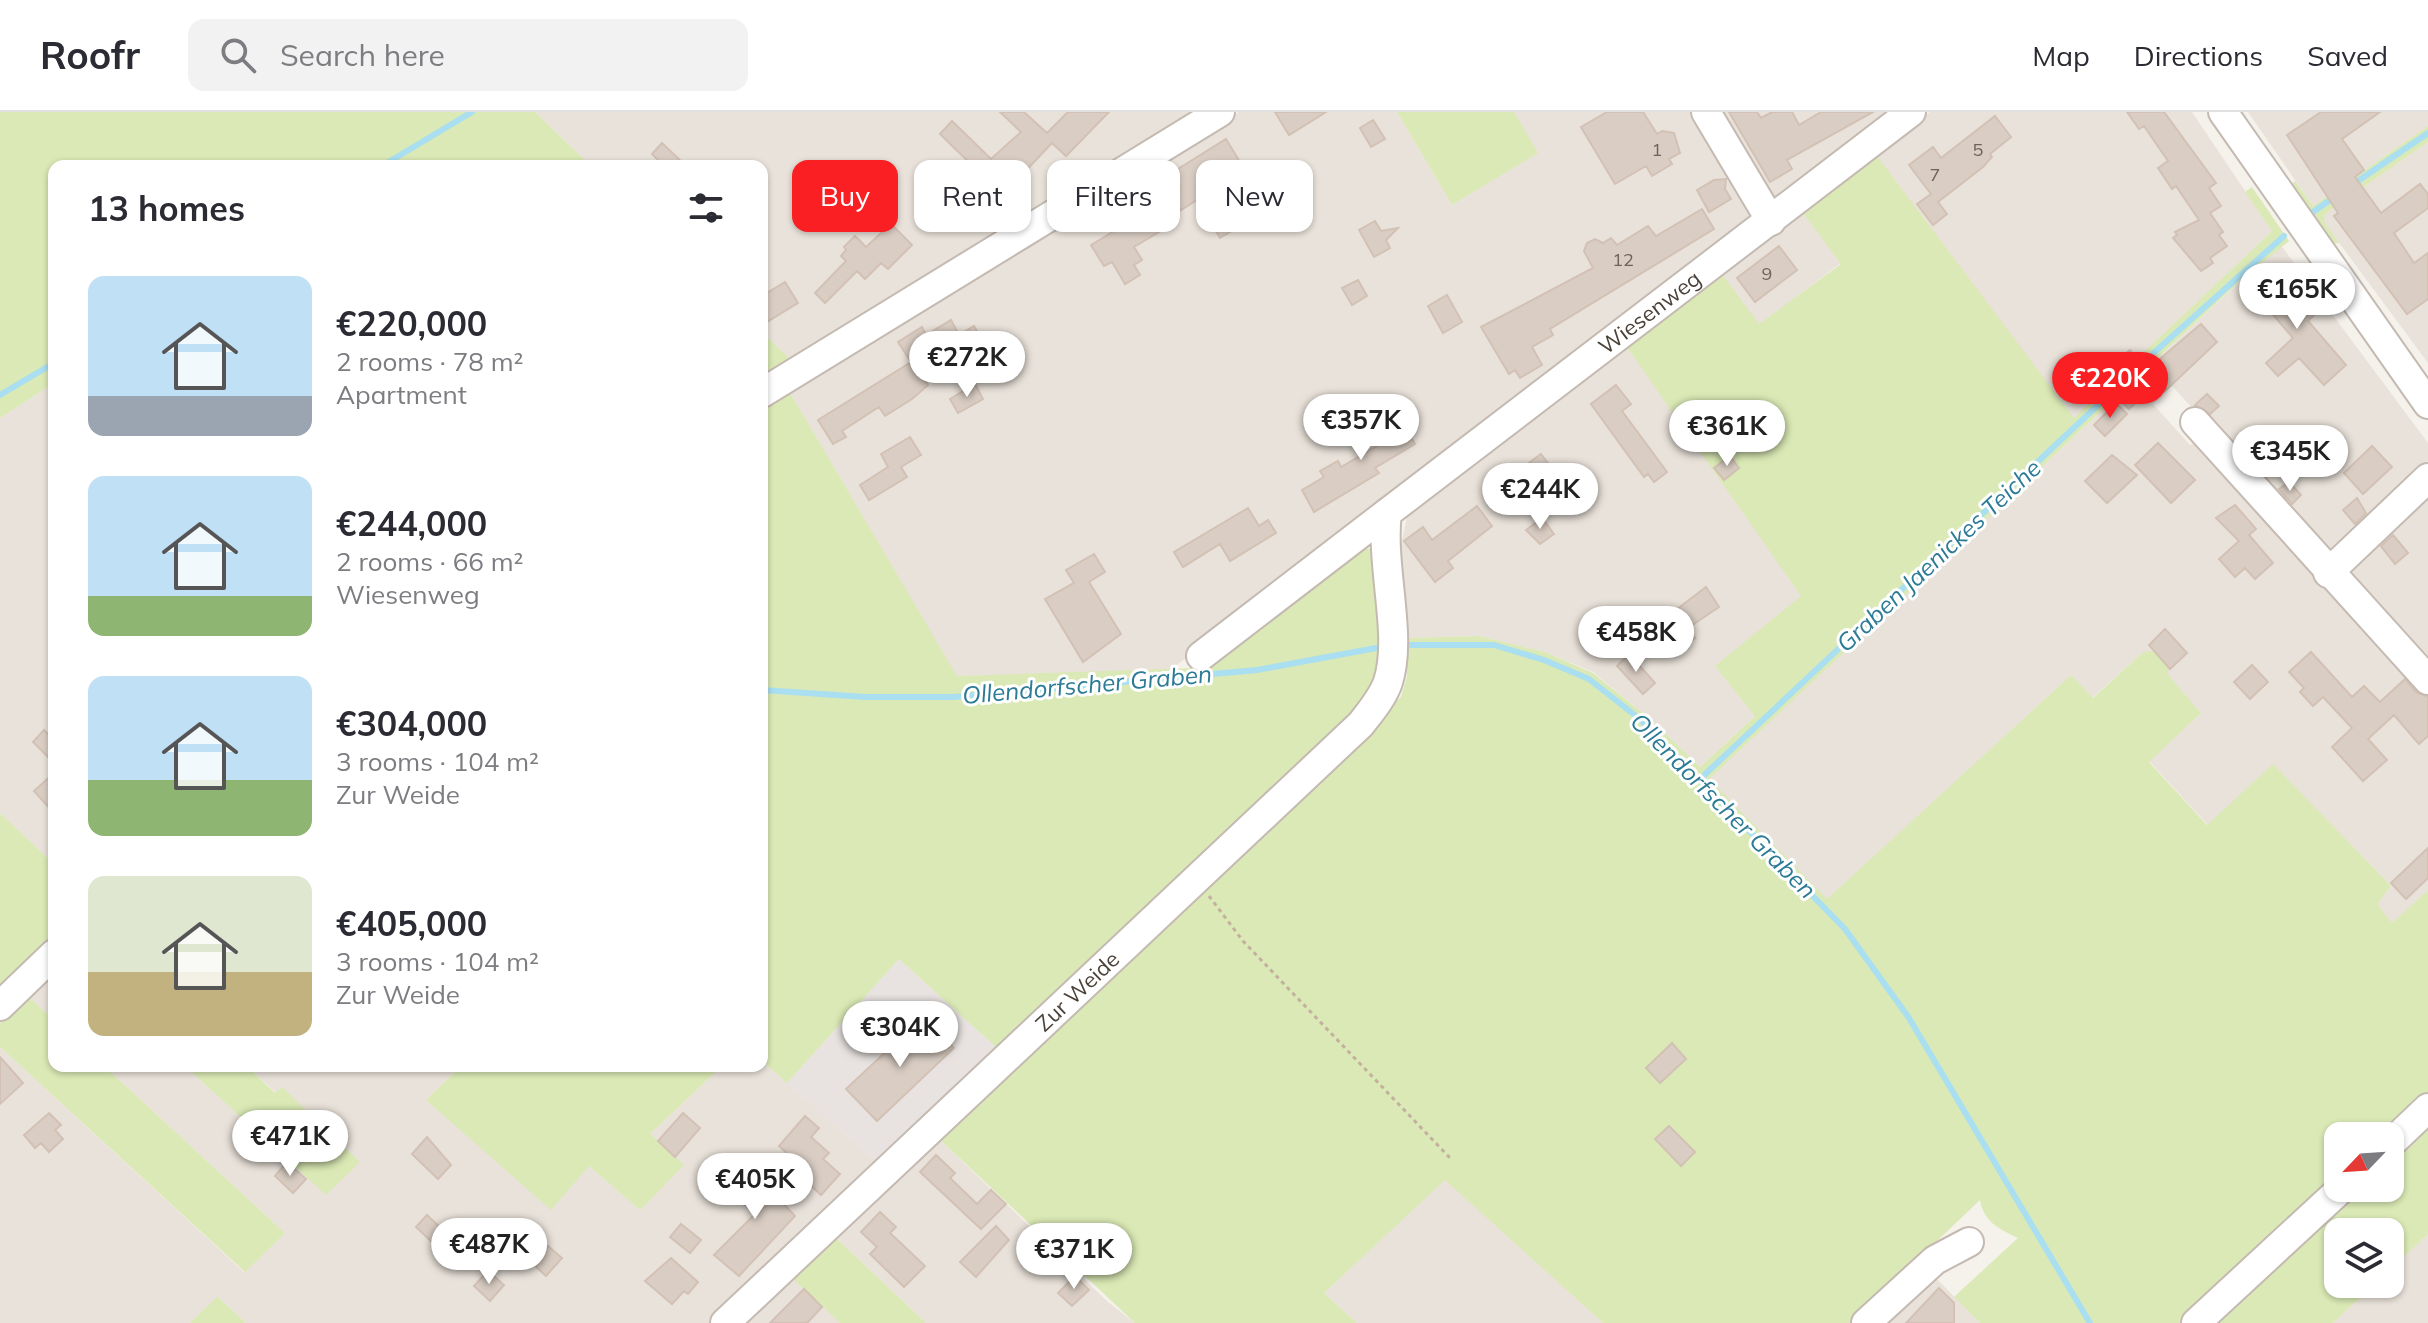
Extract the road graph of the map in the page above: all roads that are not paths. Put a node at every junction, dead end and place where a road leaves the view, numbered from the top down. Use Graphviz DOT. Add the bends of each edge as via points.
graph roads {
  1 [pos="1220,112"];
  2 [pos="1706,112"];
  3 [pos="1911,112"];
  4 [pos="2223,112"];
  5 [pos="1771,221"];
  6 [pos="768,389"];
  7 [pos="2428,404"];
  8 [pos="2195,422"];
  9 [pos="2428,478"];
  10 [pos="1387,513"];
  11 [pos="2328,573"];
  12 [pos="1201,656"];
  13 [pos="2428,680"];
  14 [pos="48,960"];
  15 [pos="0,1006"];
  16 [pos="2428,1108"];
  17 [pos="2404,1131"];
  18 [pos="2327,1202"];
  19 [pos="1969,1242"];
  20 [pos="725,1323"];
  21 [pos="1866,1323"];
  22 [pos="2196,1323"];
  1 -- 6 [label="street"];
  2 -- 5 [label="street"];
  3 -- 5 [label="street, Wiesenweg"];
  4 -- 7 [label="street"];
  5 -- 10 [label="street, Wiesenweg"];
  8 -- 11 [label="street"];
  9 -- 11 [label="street"];
  10 -- 12 [label="street, Wiesenweg"];
  10 -- 20 [label="street, Zur Weide" via="1384,548 1392,650 1388,684 1361,724"];
  11 -- 13 [label="street"];
  14 -- 15 [label="street"];
  16 -- 17 [label="street"];
  18 -- 22 [label="street"];
  19 -- 21 [label="street" via="1935,1260"];
}
